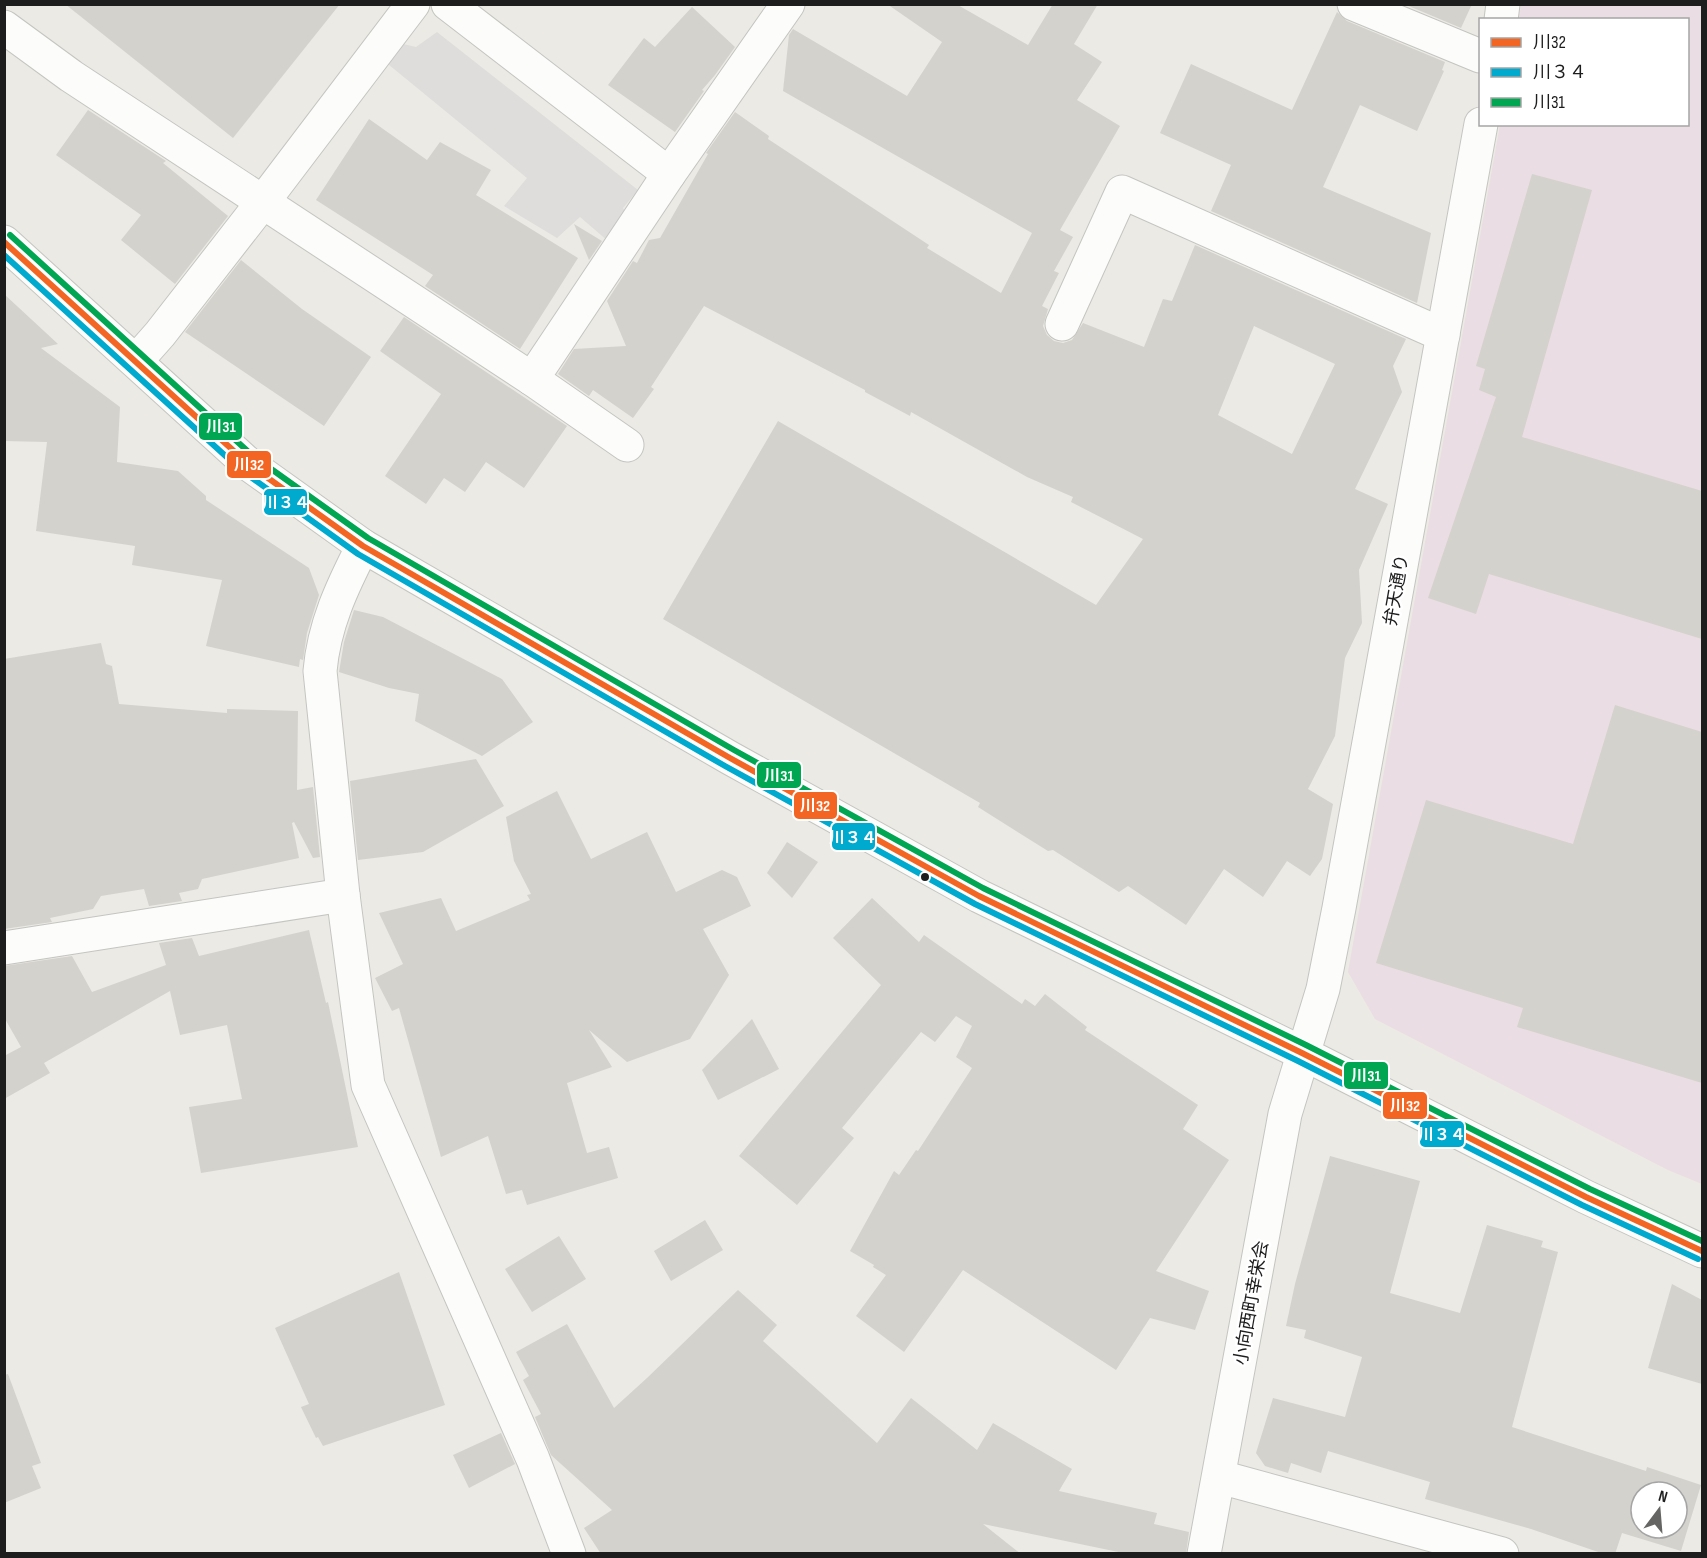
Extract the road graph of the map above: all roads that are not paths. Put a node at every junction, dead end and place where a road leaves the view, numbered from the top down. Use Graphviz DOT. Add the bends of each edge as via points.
graph roads {
  1 [pos="412,4"];
  2 [pos="448,4"];
  3 [pos="788,4"];
  4 [pos="1354,4"];
  5 [pos="4,27"];
  6 [pos="1479,56"];
  7 [pos="1481,126"];
  8 [pos="669,174"];
  9 [pos="262,203"];
  10 [pos="4,242"];
  11 [pos="1062,324"];
  12 [pos="1443,335"];
  13 [pos="136,360"];
  14 [pos="532,379"];
  15 [pos="627,446"];
  16 [pos="363,546"];
  17 [pos="343,895"];
  18 [pos="4,948"];
  19 [pos="1302,1053"];
  20 [pos="1702,1251"];
  21 [pos="1220,1477"];
  22 [pos="569,1554"];
  23 [pos="1204,1554"];
  24 [pos="1502,1554"];
  1 -- 9 [label="street"];
  2 -- 8 [label="street"];
  3 -- 8 [label="street"];
  4 -- 6 [label="street"];
  5 -- 9 [label="street" via="70,76"];
  7 -- 12 [label="street, 弁天通り"];
  8 -- 14 [label="street"];
  9 -- 13 [label="street"];
  9 -- 14 [label="street"];
  10 -- 13 [label="street"];
  11 -- 12 [label="street" via="1122,192"];
  12 -- 19 [label="street, 弁天通り" via="1323,989"];
  13 -- 16 [label="street" via="247,463"];
  14 -- 15 [label="street"];
  16 -- 17 [label="street" via="330,617 320,671"];
  16 -- 19 [label="street" via="730,758 979,896"];
  17 -- 18 [label="street"];
  17 -- 22 [label="street" via="368,1085 533,1459"];
  19 -- 20 [label="street" via="1586,1197"];
  19 -- 21 [label="street, 小向西町幸栄会" via="1285,1114"];
  21 -- 23 [label="street, 小向西町幸栄会"];
  21 -- 24 [label="street"];
}
